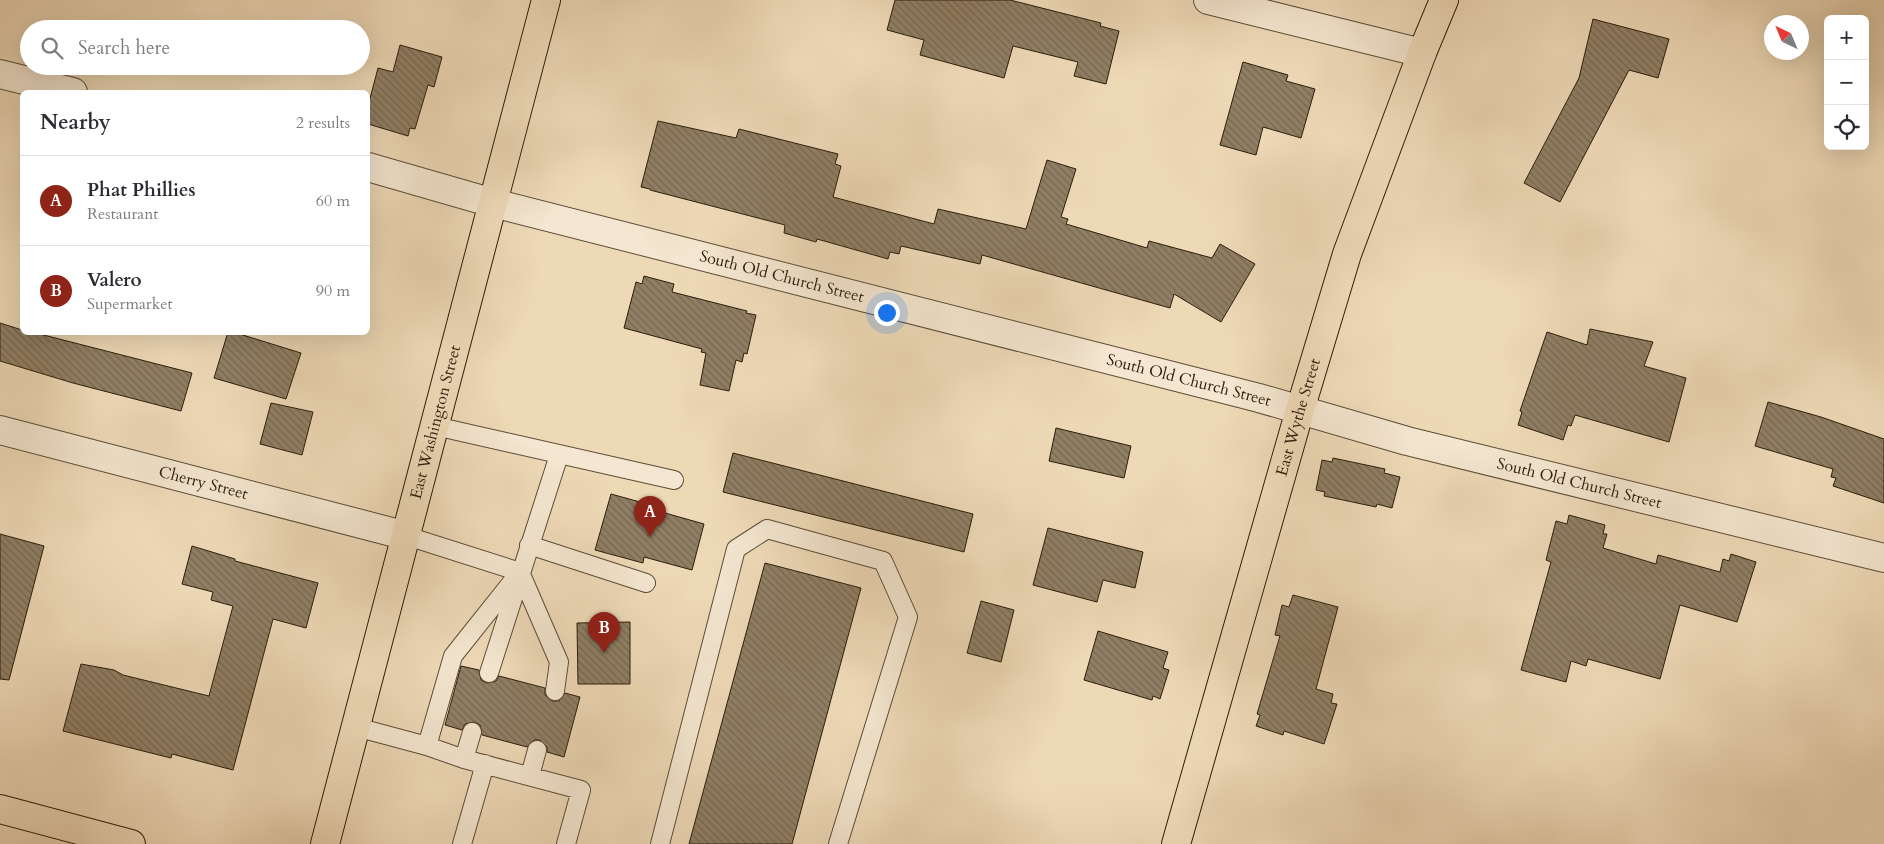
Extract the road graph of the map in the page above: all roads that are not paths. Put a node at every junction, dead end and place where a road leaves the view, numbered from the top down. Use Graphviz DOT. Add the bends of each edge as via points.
graph roads {
  1 [pos="546,0"];
  2 [pos="1208,0"];
  3 [pos="1444,0"];
  4 [pos="1422,53"];
  5 [pos="0,74"];
  6 [pos="65,90"];
  7 [pos="370,168"];
  8 [pos="493,203"];
  9 [pos="1300,410"];
  10 [pos="435,426"];
  11 [pos="0,430"];
  12 [pos="559,454"];
  13 [pos="674,480"];
  14 [pos="406,536"];
  15 [pos="529,546"];
  16 [pos="1884,558"];
  17 [pos="520,572"];
  18 [pos="646,584"];
  19 [pos="489,673"];
  20 [pos="555,691"];
  21 [pos="356,727"];
  22 [pos="472,732"];
  23 [pos="427,746"];
  24 [pos="537,750"];
  25 [pos="464,758"];
  26 [pos="485,764"];
  27 [pos="530,776"];
  28 [pos="0,810"];
  29 [pos="1178,843"];
  30 [pos="131,844"];
  31 [pos="325,844"];
  32 [pos="462,844"];
  33 [pos="566,844"];
  34 [pos="660,844"];
  35 [pos="838,844"];
  1 -- 8 [label="main road, East Washington Street"];
  2 -- 4 [label="street"];
  3 -- 4 [label="main road, East Wythe Street"];
  4 -- 9 [label="main road, East Wythe Street" via="1347,254"];
  5 -- 6 [label="street"];
  7 -- 8 [label="street, South Old Church Street"];
  8 -- 9 [label="street, South Old Church Street"];
  8 -- 10 [label="main road, East Washington Street"];
  9 -- 16 [label="street, South Old Church Street" via="1407,441"];
  9 -- 29 [label="main road, East Wythe Street"];
  10 -- 12 [label="lane"];
  10 -- 14 [label="main road, East Washington Street"];
  11 -- 14 [label="street, Cherry Street"];
  12 -- 13 [label="lane"];
  12 -- 15 [label="lane"];
  14 -- 17 [label="lane"];
  14 -- 21 [label="main road, East Washington Street"];
  15 -- 17 [label="lane"];
  15 -- 18 [label="lane"];
  17 -- 19 [label="lane"];
  17 -- 20 [label="lane" via="559,662"];
  17 -- 23 [label="lane" via="453,656"];
  21 -- 23 [label="lane"];
  21 -- 31 [label="main road, East Washington Street"];
  22 -- 25 [label="lane"];
  23 -- 25 [label="lane"];
  24 -- 27 [label="lane"];
  25 -- 26 [label="lane"];
  26 -- 27 [label="lane"];
  26 -- 32 [label="lane"];
  27 -- 33 [label="lane" via="581,790"];
  28 -- 30 [label="main road"];
  34 -- 35 [label="lane" via="736,549 767,529 883,561 908,617"];
}
